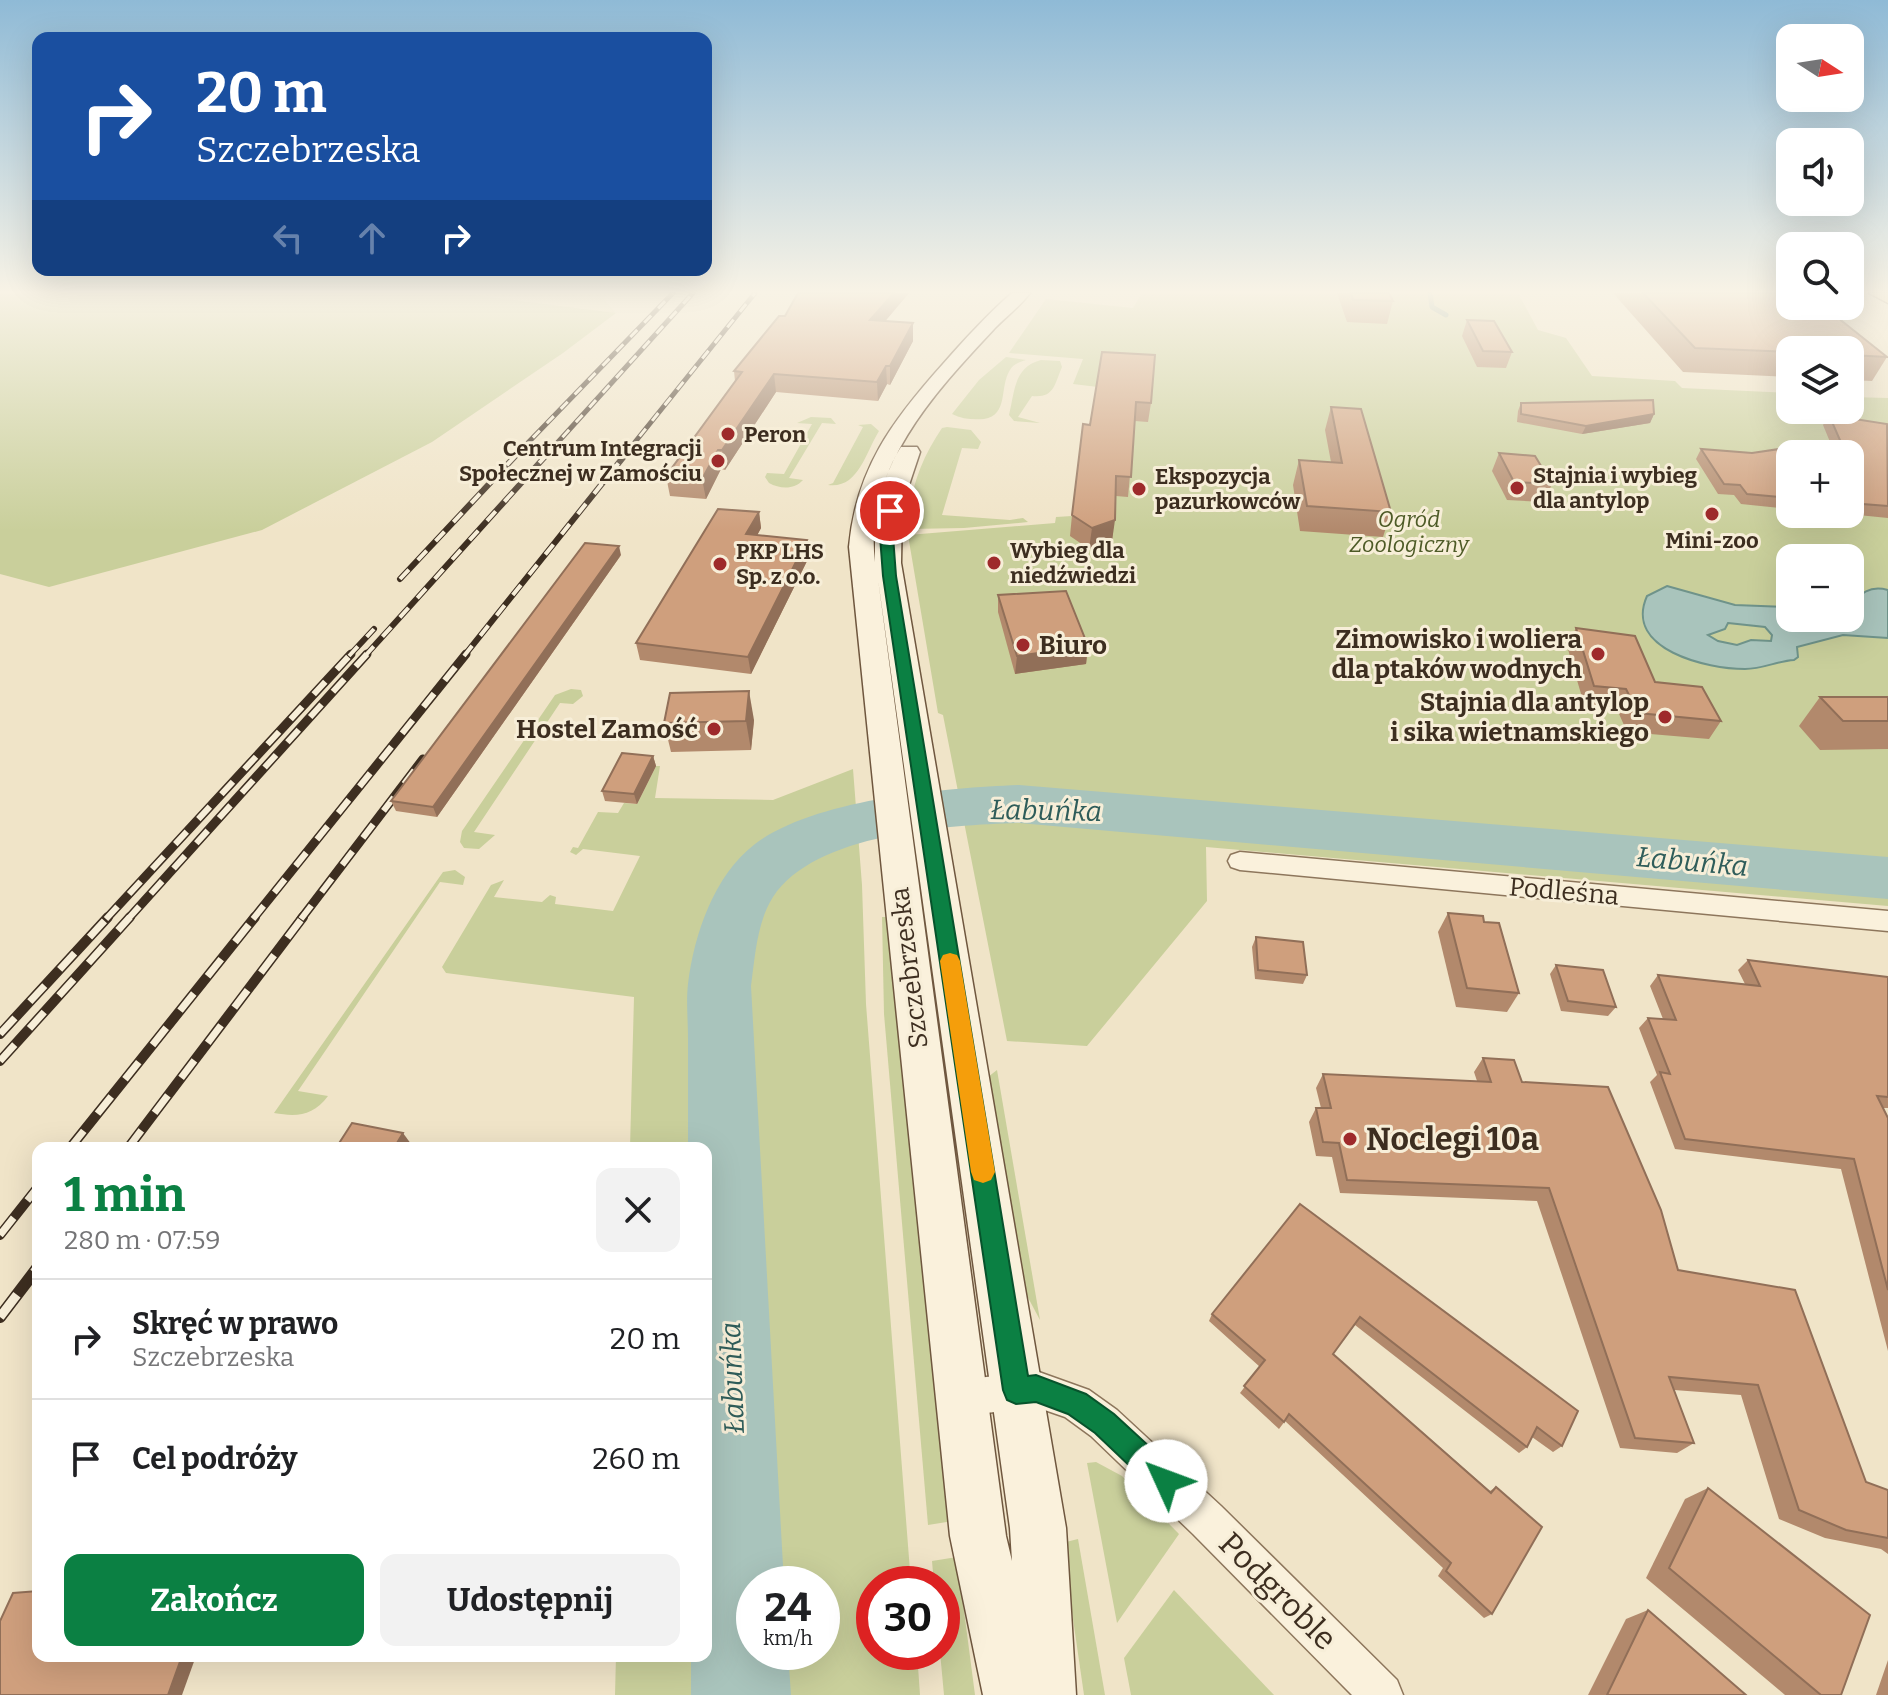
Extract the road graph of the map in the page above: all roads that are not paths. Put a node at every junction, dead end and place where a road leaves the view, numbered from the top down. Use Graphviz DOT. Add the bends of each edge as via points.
graph roads {
  1 [pos="947,372"];
  2 [pos="969,372"];
  3 [pos="1240,861"];
  4 [pos="918,876"];
  5 [pos="1888,921"];
  6 [pos="1016,1390"];
  7 [pos="961,1398"];
  8 [pos="1013,1695"];
  9 [pos="1046,1695"];
  10 [pos="1382,1695"];
  1 -- 4 [label="street, Szczebrzeska" via="901,425 880,459 862,526 861,560 885,765"];
  2 -- 4 [label="street, Szczebrzeska" via="919,434 901,467 887,536 921,760"];
  3 -- 5 [label="street, Podleśna"];
  4 -- 6 [label="street, Szczebrzeska"];
  4 -- 7 [label="street, Szczebrzeska"];
  6 -- 7 [label="street, Podgroble"];
  6 -- 9 [label="street, Szczebrzeska" via="1038,1528"];
  6 -- 10 [label="street, Podgroble" via="1059,1395 1104,1423"];
  7 -- 8 [label="street, Szczebrzeska" via="978,1536"];
}
